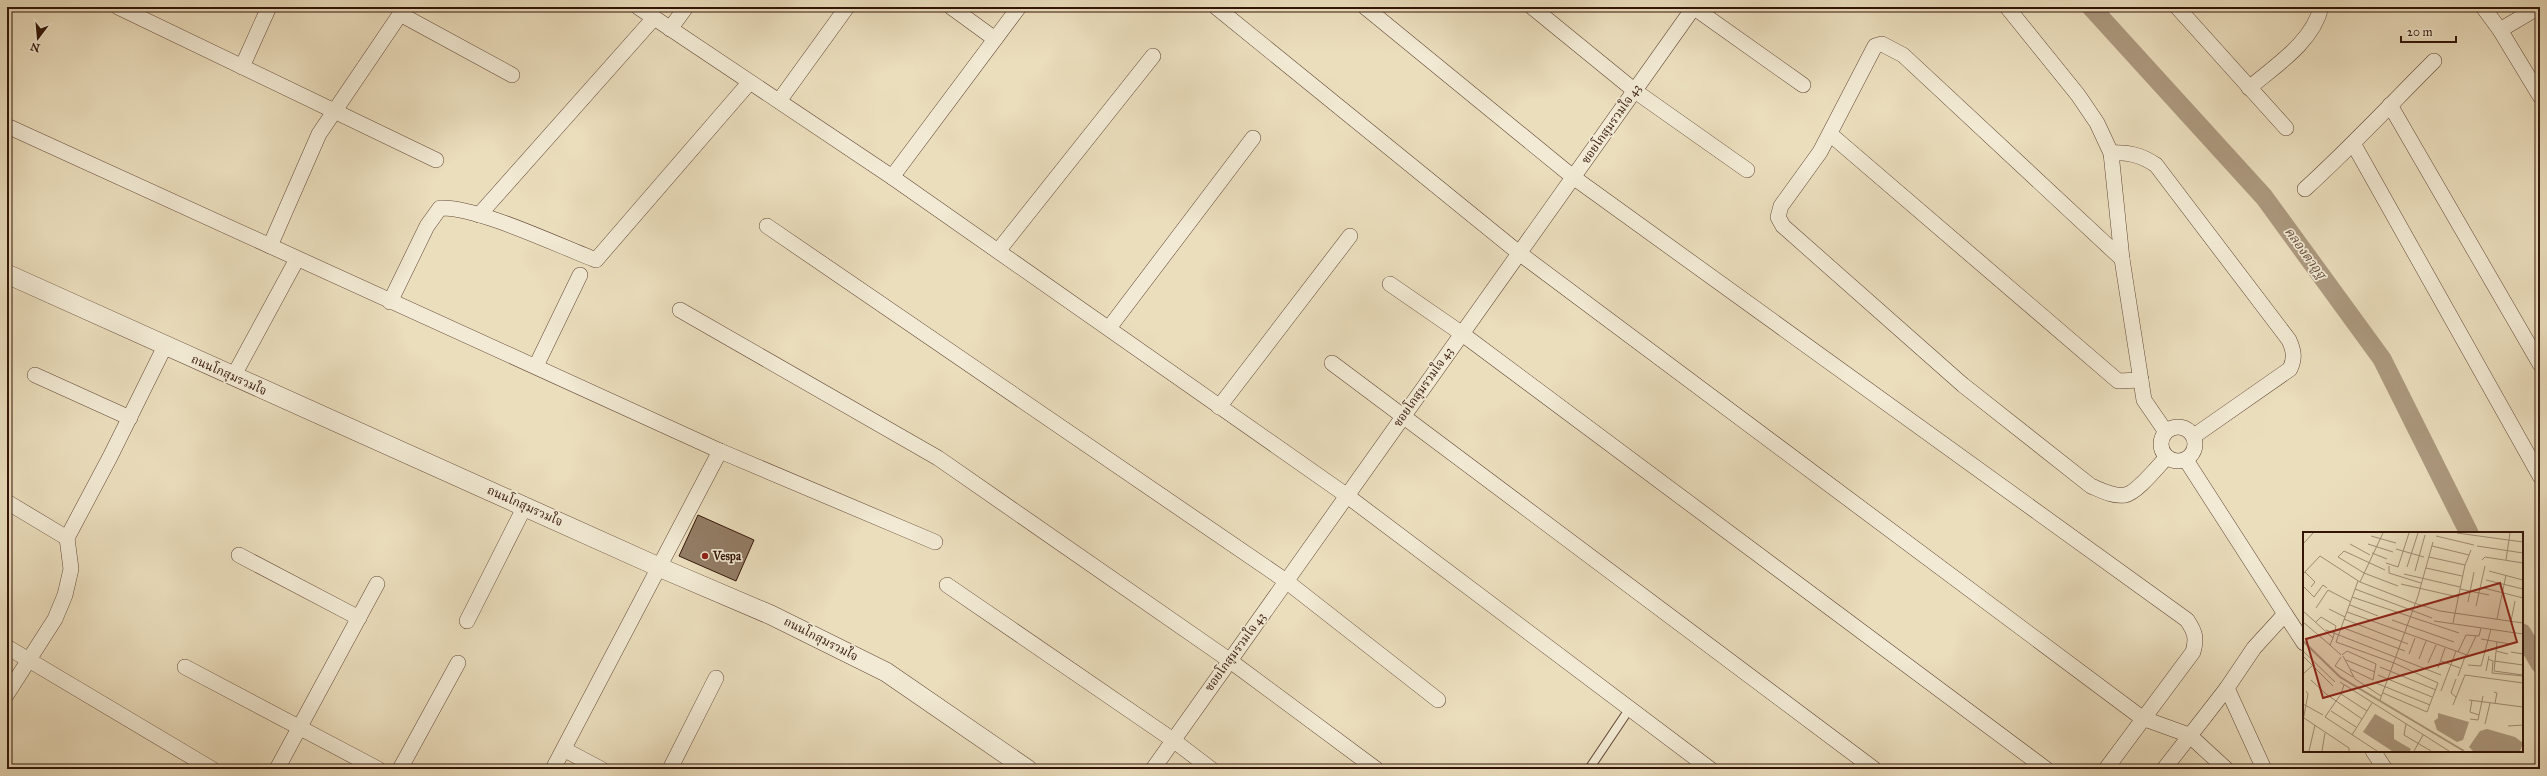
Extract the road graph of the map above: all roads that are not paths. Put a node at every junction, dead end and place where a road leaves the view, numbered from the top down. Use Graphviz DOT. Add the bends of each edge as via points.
graph roads {
  1 [pos="118,7"];
  2 [pos="269,7"];
  3 [pos="638,7"];
  4 [pos="686,7"];
  5 [pos="846,7"];
  6 [pos="951,7"];
  7 [pos="1019,7"];
  8 [pos="1216,7"];
  9 [pos="1365,7"];
  10 [pos="1532,7"];
  11 [pos="1694,7"];
  12 [pos="2007,7"];
  13 [pos="2177,7"];
  14 [pos="2321,7"];
  15 [pos="2483,7"];
  16 [pos="2539,7"];
  17 [pos="402,10"];
  18 [pos="654,18"];
  19 [pos="670,29"];
  20 [pos="2500,30"];
  21 [pos="995,39"];
  22 [pos="1153,56"];
  23 [pos="2434,61"];
  24 [pos="242,67"];
  25 [pos="512,75"];
  26 [pos="749,83"];
  27 [pos="1804,85"];
  28 [pos="2249,88"];
  29 [pos="1634,90"];
  30 [pos="2540,96"];
  31 [pos="779,102"];
  32 [pos="2390,105"];
  33 [pos="334,111"];
  34 [pos="7,126"];
  35 [pos="2286,128"];
  36 [pos="1830,134"];
  37 [pos="1253,138"];
  38 [pos="2354,145"];
  39 [pos="2111,153"];
  40 [pos="436,160"];
  41 [pos="1747,170"];
  42 [pos="892,177"];
  43 [pos="1573,177"];
  44 [pos="2305,189"];
  45 [pos="479,215"];
  46 [pos="767,226"];
  47 [pos="1350,236"];
  48 [pos="270,246"];
  49 [pos="998,251"];
  50 [pos="1519,253"];
  51 [pos="297,259"];
  52 [pos="2122,259"];
  53 [pos="7,274"];
  54 [pos="580,275"];
  55 [pos="1390,284"];
  56 [pos="390,302"];
  57 [pos="680,310"];
  58 [pos="1109,328"];
  59 [pos="1461,334"];
  60 [pos="165,346"];
  61 [pos="1332,363"];
  62 [pos="2540,364"];
  63 [pos="536,366"];
  64 [pos="34,374"];
  65 [pos="233,376"];
  66 [pos="2141,380"];
  67 [pos="1219,407"];
  68 [pos="1404,415"];
  69 [pos="130,418"];
  70 [pos="2166,432"];
  71 [pos="2194,436"];
  72 [pos="720,451"];
  73 [pos="2167,457"];
  74 [pos="2186,460"];
  75 [pos="2540,476"];
  76 [pos="1346,495"];
  77 [pos="7,502"];
  78 [pos="525,506"];
  79 [pos="67,538"];
  80 [pos="935,542"];
  81 [pos="239,555"];
  82 [pos="661,568"];
  83 [pos="1286,581"];
  84 [pos="377,584"];
  85 [pos="947,585"];
  86 [pos="2285,614"];
  87 [pos="359,618"];
  88 [pos="467,621"];
  89 [pos="2303,641"];
  90 [pos="7,646"];
  91 [pos="29,659"];
  92 [pos="1229,660"];
  93 [pos="458,662"];
  94 [pos="185,667"];
  95 [pos="716,678"];
  96 [pos="2227,688"];
  97 [pos="7,694"];
  98 [pos="1438,700"];
  99 [pos="1630,708"];
  100 [pos="2142,718"];
  101 [pos="300,728"];
  102 [pos="2189,735"];
  103 [pos="1173,740"];
  104 [pos="565,750"];
  105 [pos="2374,752"];
  106 [pos="212,769"];
  107 [pos="277,769"];
  108 [pos="378,769"];
  109 [pos="400,769"];
  110 [pos="553,769"];
  111 [pos="601,769"];
  112 [pos="670,769"];
  113 [pos="1027,769"];
  114 [pos="1153,769"];
  115 [pos="1211,769"];
  116 [pos="1376,769"];
  117 [pos="1589,769"];
  118 [pos="1710,769"];
  119 [pos="1874,769"];
  120 [pos="2046,769"];
  121 [pos="2106,769"];
  122 [pos="2164,769"];
  123 [pos="2226,769"];
  124 [pos="2264,769"];
  125 [pos="2385,769"];
  1 -- 24 [label="street"];
  2 -- 24 [label="street"];
  3 -- 18 [label="street"];
  4 -- 19 [label="street"];
  5 -- 31 [label="street"];
  6 -- 21 [label="street"];
  7 -- 21 [label="street"];
  8 -- 50 [label="street"];
  9 -- 43 [label="street"];
  10 -- 29 [label="street"];
  11 -- 27 [label="street"];
  11 -- 29 [label="street, ซอยโกสุมรวมใจ 43"];
  12 -- 39 [label="street" via="2078,95 2097,123"];
  13 -- 28 [label="street"];
  14 -- 28 [label="street" via="2318,19 2308,34"];
  15 -- 20 [label="street"];
  16 -- 20 [label="street"];
  17 -- 25 [label="street"];
  17 -- 33 [label="street"];
  18 -- 19 [label="street"];
  18 -- 45 [label="street"];
  19 -- 26 [label="street"];
  20 -- 30 [label="street"];
  21 -- 42 [label="street"];
  22 -- 49 [label="street"];
  23 -- 32 [label="street"];
  24 -- 33 [label="street"];
  26 -- 31 [label="street"];
  26 -- 45 [label="street" via="596,260"];
  28 -- 35 [label="street"];
  29 -- 41 [label="street"];
  29 -- 43 [label="street, ซอยโกสุมรวมใจ 43"];
  31 -- 42 [label="street"];
  32 -- 38 [label="street"];
  32 -- 62 [label="street"];
  33 -- 40 [label="street"];
  33 -- 48 [label="street" via="319,134"];
  34 -- 48 [label="street"];
  36 -- 52 [label="street" via="1875,46 1882,44 1892,48"];
  36 -- 66 [label="street" via="2118,380"];
  36 -- 73 [label="street" via="1781,206 1778,217 1783,226 1963,385 2091,486 2111,494 2126,495 2140,485"];
  37 -- 58 [label="street"];
  38 -- 44 [label="street"];
  38 -- 75 [label="street"];
  39 -- 52 [label="street"];
  39 -- 71 [label="street" via="2129,152 2156,165 2294,349 2294,361 2290,370"];
  42 -- 49 [label="street"];
  43 -- 50 [label="street, ซอยโกสุมรวมใจ 43"];
  43 -- 100 [label="street" via="2187,620 2194,630 2196,640 2193,652"];
  45 -- 56 [label="street" via="440,208 427,226"];
  46 -- 83 [label="street"];
  47 -- 67 [label="street"];
  48 -- 51 [label="street"];
  49 -- 58 [label="street"];
  50 -- 59 [label="street, ซอยโกสุมรวมใจ 43"];
  50 -- 100 [label="street"];
  51 -- 56 [label="street"];
  51 -- 65 [label="street"];
  52 -- 66 [label="street"];
  53 -- 60 [label="street, ถนนโกสุมรวมใจ"];
  54 -- 63 [label="street"];
  55 -- 59 [label="street"];
  56 -- 63 [label="street"];
  57 -- 92 [label="street" via="938,458"];
  58 -- 67 [label="street"];
  59 -- 68 [label="street, ซอยโกสุมรวมใจ 43"];
  59 -- 120 [label="street"];
  60 -- 65 [label="street, ถนนโกสุมรวมใจ"];
  60 -- 69 [label="street"];
  61 -- 68 [label="street"];
  63 -- 72 [label="street"];
  64 -- 69 [label="street"];
  65 -- 78 [label="street, ถนนโกสุมรวมใจ"];
  66 -- 70 [label="street" via="2144,400"];
  67 -- 76 [label="street"];
  68 -- 76 [label="street, ซอยโกสุมรวมใจ 43"];
  68 -- 119 [label="street"];
  69 -- 79 [label="street"];
  70 -- 71 [label="street" via="2169,428 2183,427"];
  70 -- 73 [label="street" via="2161,438 2162,452"];
  71 -- 74 [label="street" via="2195,450"];
  72 -- 80 [label="street"];
  72 -- 82 [label="street"];
  73 -- 74 [label="street" via="2172,461"];
  74 -- 86 [label="street"];
  76 -- 83 [label="street, ซอยโกสุมรวมใจ 43"];
  76 -- 99 [label="street"];
  77 -- 79 [label="street"];
  78 -- 82 [label="street, ถนนโกสุมรวมใจ"];
  78 -- 88 [label="street"];
  79 -- 91 [label="street" via="71,569 66,595 55,619"];
  81 -- 87 [label="street"];
  82 -- 104 [label="street"];
  82 -- 113 [label="street, ถนนโกสุมรวมใจ" via="772,615 886,672"];
  83 -- 92 [label="street, ซอยโกสุมรวมใจ 43"];
  83 -- 98 [label="street"];
  84 -- 87 [label="street"];
  85 -- 103 [label="street"];
  86 -- 89 [label="street"];
  86 -- 96 [label="street" via="2254,648"];
  87 -- 101 [label="street"];
  90 -- 91 [label="street"];
  91 -- 97 [label="street"];
  91 -- 106 [label="street"];
  92 -- 103 [label="street, ซอยโกสุมรวมใจ 43"];
  92 -- 116 [label="street"];
  93 -- 109 [label="street"];
  94 -- 101 [label="street"];
  95 -- 112 [label="street"];
  96 -- 102 [label="street"];
  96 -- 124 [label="street"];
  99 -- 117 [label="lane"];
  99 -- 118 [label="street"];
  100 -- 102 [label="street"];
  100 -- 121 [label="street"];
  101 -- 107 [label="street"];
  101 -- 108 [label="street"];
  102 -- 122 [label="street"];
  102 -- 123 [label="street"];
  103 -- 114 [label="street, ซอยโกสุมรวมใจ 43"];
  103 -- 115 [label="street"];
  104 -- 110 [label="street"];
  104 -- 111 [label="street"];
  105 -- 125 [label="street"];
}
